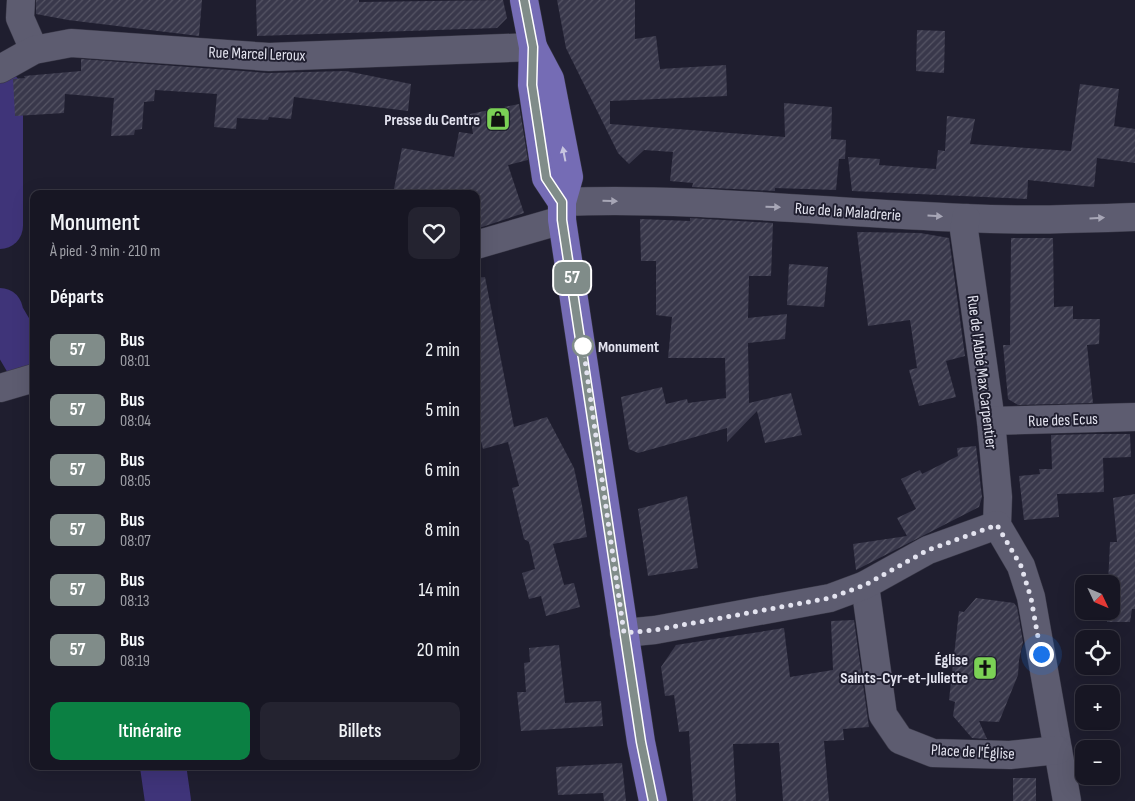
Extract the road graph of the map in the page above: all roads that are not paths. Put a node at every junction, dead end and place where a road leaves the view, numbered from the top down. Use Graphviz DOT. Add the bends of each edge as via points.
graph roads {
  1 [pos="21,0"];
  2 [pos="524,0"];
  3 [pos="533,47"];
  4 [pos="34,50"];
  5 [pos="4,67"];
  6 [pos="562,211"];
  7 [pos="1135,217"];
  8 [pos="966,218"];
  9 [pos="485,243"];
  10 [pos="1135,417"];
  11 [pos="991,421"];
  12 [pos="997,525"];
  13 [pos="865,585"];
  14 [pos="624,633"];
  15 [pos="1058,750"];
  16 [pos="653,801"];
  17 [pos="1067,801"];
  1 -- 4 [label="street" via="20,18"];
  2 -- 3 [label="main road"];
  3 -- 4 [label="street, Rue Marcel Leroux" via="269,57 71,43"];
  3 -- 6 [label="main road" via="550,80 569,178"];
  4 -- 5 [label="street"];
  6 -- 8 [label="street, Rue de la Maladrerie, one-way" via="597,200"];
  6 -- 9 [label="street, Rue de la Maladrerie"];
  6 -- 14 [label="main road"];
  8 -- 7 [label="street, Rue de la Maladrerie, one-way" via="1074,220"];
  8 -- 11 [label="street, Rue de l'Abbé Max Carpentier" via="964,230"];
  10 -- 11 [label="street, Rue des Ecus"];
  11 -- 12 [label="street, Rue de l'Abbé Max Carpentier" via="998,497"];
  12 -- 13 [label="street" via="928,550"];
  12 -- 15 [label="street" via="1021,566 1031,598"];
  13 -- 14 [label="street" via="830,598"];
  13 -- 15 [label="street, Place de l'Église" via="883,716 900,740 933,753 1010,755"];
  14 -- 16 [label="main road"];
  15 -- 17 [label="street"];
}
